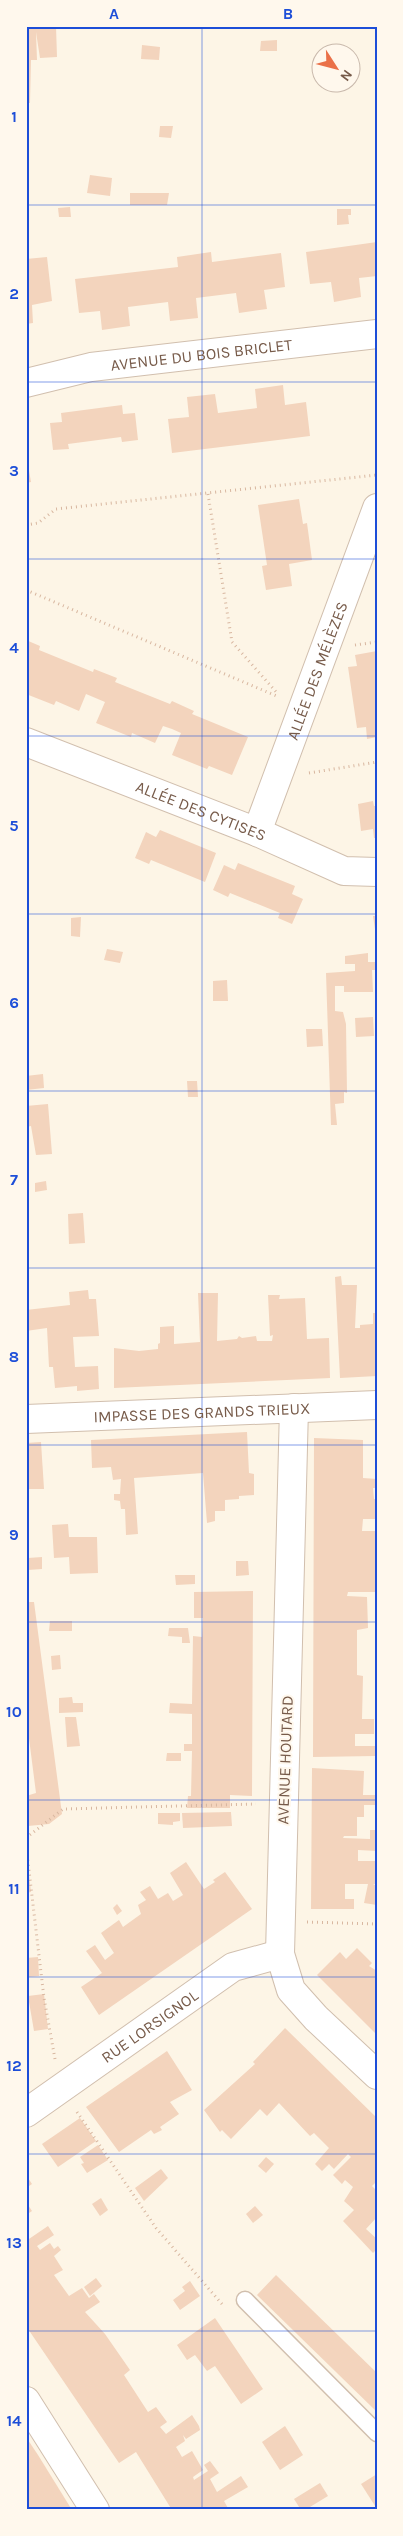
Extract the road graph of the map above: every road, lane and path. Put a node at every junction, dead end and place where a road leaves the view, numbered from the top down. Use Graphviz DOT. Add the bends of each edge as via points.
graph roads {
  1 [pos="377,334"];
  2 [pos="26,383"];
  3 [pos="377,475"];
  4 [pos="208,494"];
  5 [pos="377,508"];
  6 [pos="26,524"];
  7 [pos="26,590"];
  8 [pos="26,742"];
  9 [pos="377,762"];
  10 [pos="277,779"];
  11 [pos="257,832"];
  12 [pos="377,872"];
  13 [pos="377,1405"];
  14 [pos="294,1408"];
  15 [pos="26,1419"];
  16 [pos="284,1798"];
  17 [pos="26,1838"];
  18 [pos="26,1845"];
  19 [pos="281,1922"];
  20 [pos="377,1924"];
  21 [pos="280,1954"];
  22 [pos="377,2075"];
  23 [pos="61,2088"];
  24 [pos="26,2113"];
  25 [pos="244,2300"];
  26 [pos="26,2401"];
  27 [pos="377,2433"];
  28 [pos="95,2510"];
  1 -- 2 [label="street, AVENUE DU BOIS BRICLET" via="91,367"];
  3 -- 4 [label="path"];
  4 -- 6 [label="path" via="56,509 38,523"];
  4 -- 7 [label="path" via="232,642 282,699"];
  5 -- 10 [label="street, ALLÉE DES MÉLÈZES"];
  8 -- 11 [label="street, ALLÉE DES CYTISES"];
  9 -- 10 [label="path"];
  10 -- 11 [label="street, ALLÉE DES MÉLÈZES"];
  11 -- 12 [label="street, ALLÉE DES CYTISES" via="344,871"];
  13 -- 14 [label="street, IMPASSE DES GRANDS TRIEUX"];
  14 -- 15 [label="street, IMPASSE DES GRANDS TRIEUX"];
  14 -- 16 [label="street, AVENUE HOUTARD"];
  16 -- 17 [label="path" via="256,1804 63,1809"];
  16 -- 19 [label="street, AVENUE HOUTARD"];
  18 -- 23 [label="path" via="44,1998"];
  19 -- 20 [label="path"];
  19 -- 21 [label="street, AVENUE HOUTARD"];
  21 -- 22 [label="street, AVENUE HOUTARD" via="291,1990"];
  21 -- 23 [label="street, RUE LORSIGNOL" via="233,1967"];
  23 -- 24 [label="street, RUE LORSIGNOL"];
  23 -- 25 [label="path" via="156,2228 222,2304"];
  25 -- 27 [label="lane"];
  26 -- 28 [label="street"];
}
